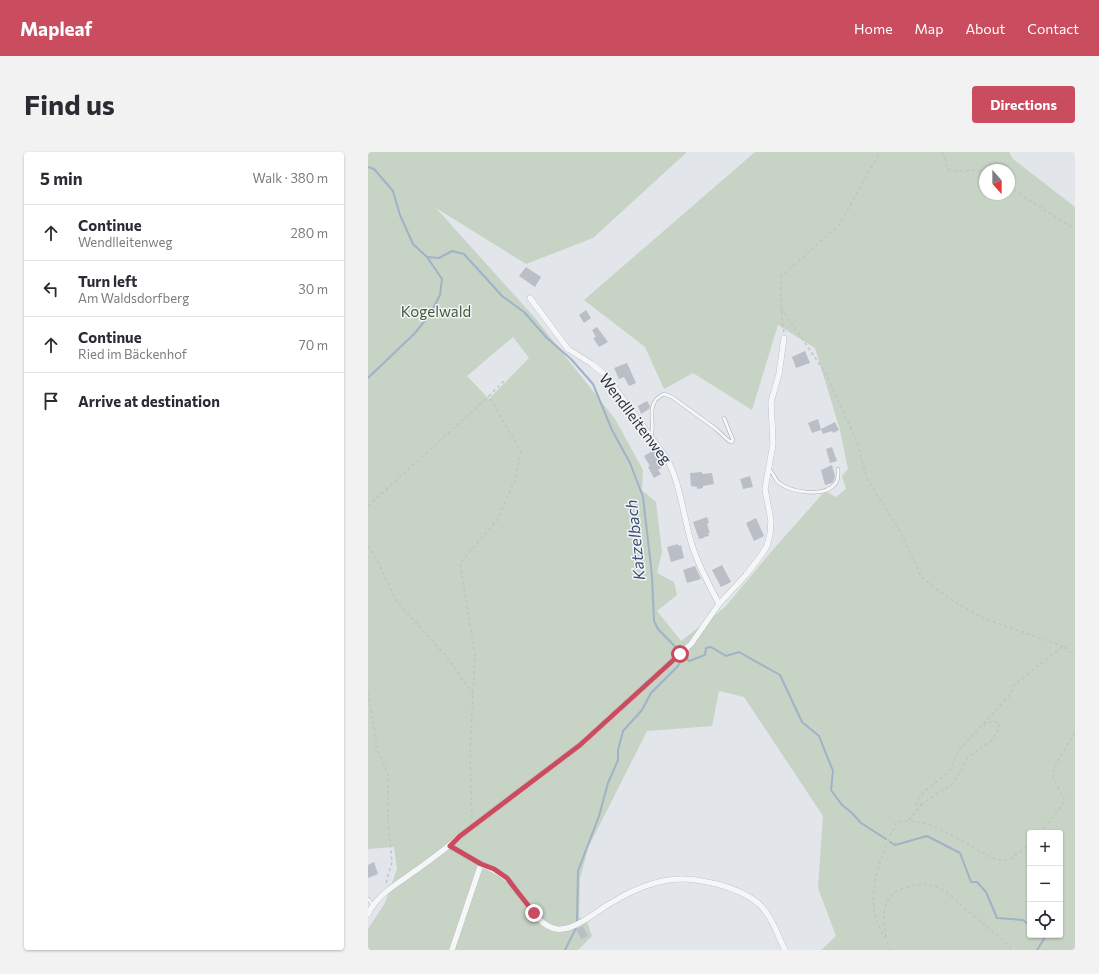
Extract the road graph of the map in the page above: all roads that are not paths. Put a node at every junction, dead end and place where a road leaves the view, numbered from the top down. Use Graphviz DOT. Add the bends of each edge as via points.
graph roads {
  1 [pos="530,298"];
  2 [pos="784,338"];
  3 [pos="724,418"];
  4 [pos="651,436"];
  5 [pos="768,469"];
  6 [pos="838,469"];
  7 [pos="719,604"];
  8 [pos="450,846"];
  9 [pos="481,864"];
  10 [pos="368,899"];
  11 [pos="373,905"];
  12 [pos="368,914"];
  13 [pos="452,950"];
  14 [pos="785,950"];
  1 -- 4 [label="street, Wendlleitenweg" via="568,349 603,373"];
  2 -- 5 [label="street" via="779,374 771,402 773,444"];
  3 -- 4 [label="lane" via="733,436 732,442 672,397 664,394 659,396 653,405"];
  4 -- 7 [label="street, Wendlleitenweg" via="673,470 692,545"];
  5 -- 6 [label="lane" via="777,482 806,492 832,487 836,484"];
  5 -- 7 [label="street" via="765,489 771,521 767,546 746,575"];
  7 -- 8 [label="street" via="691,644 580,745"];
  8 -- 9 [label="street"];
  8 -- 11 [label="street" via="384,892"];
  9 -- 13 [label="street"];
  9 -- 14 [label="street" via="507,878 540,920 558,929 571,927 624,896 668,880 685,879 728,887 745,894 769,916"];
  10 -- 11 [label="lane"];
  11 -- 12 [label="street"];
}
